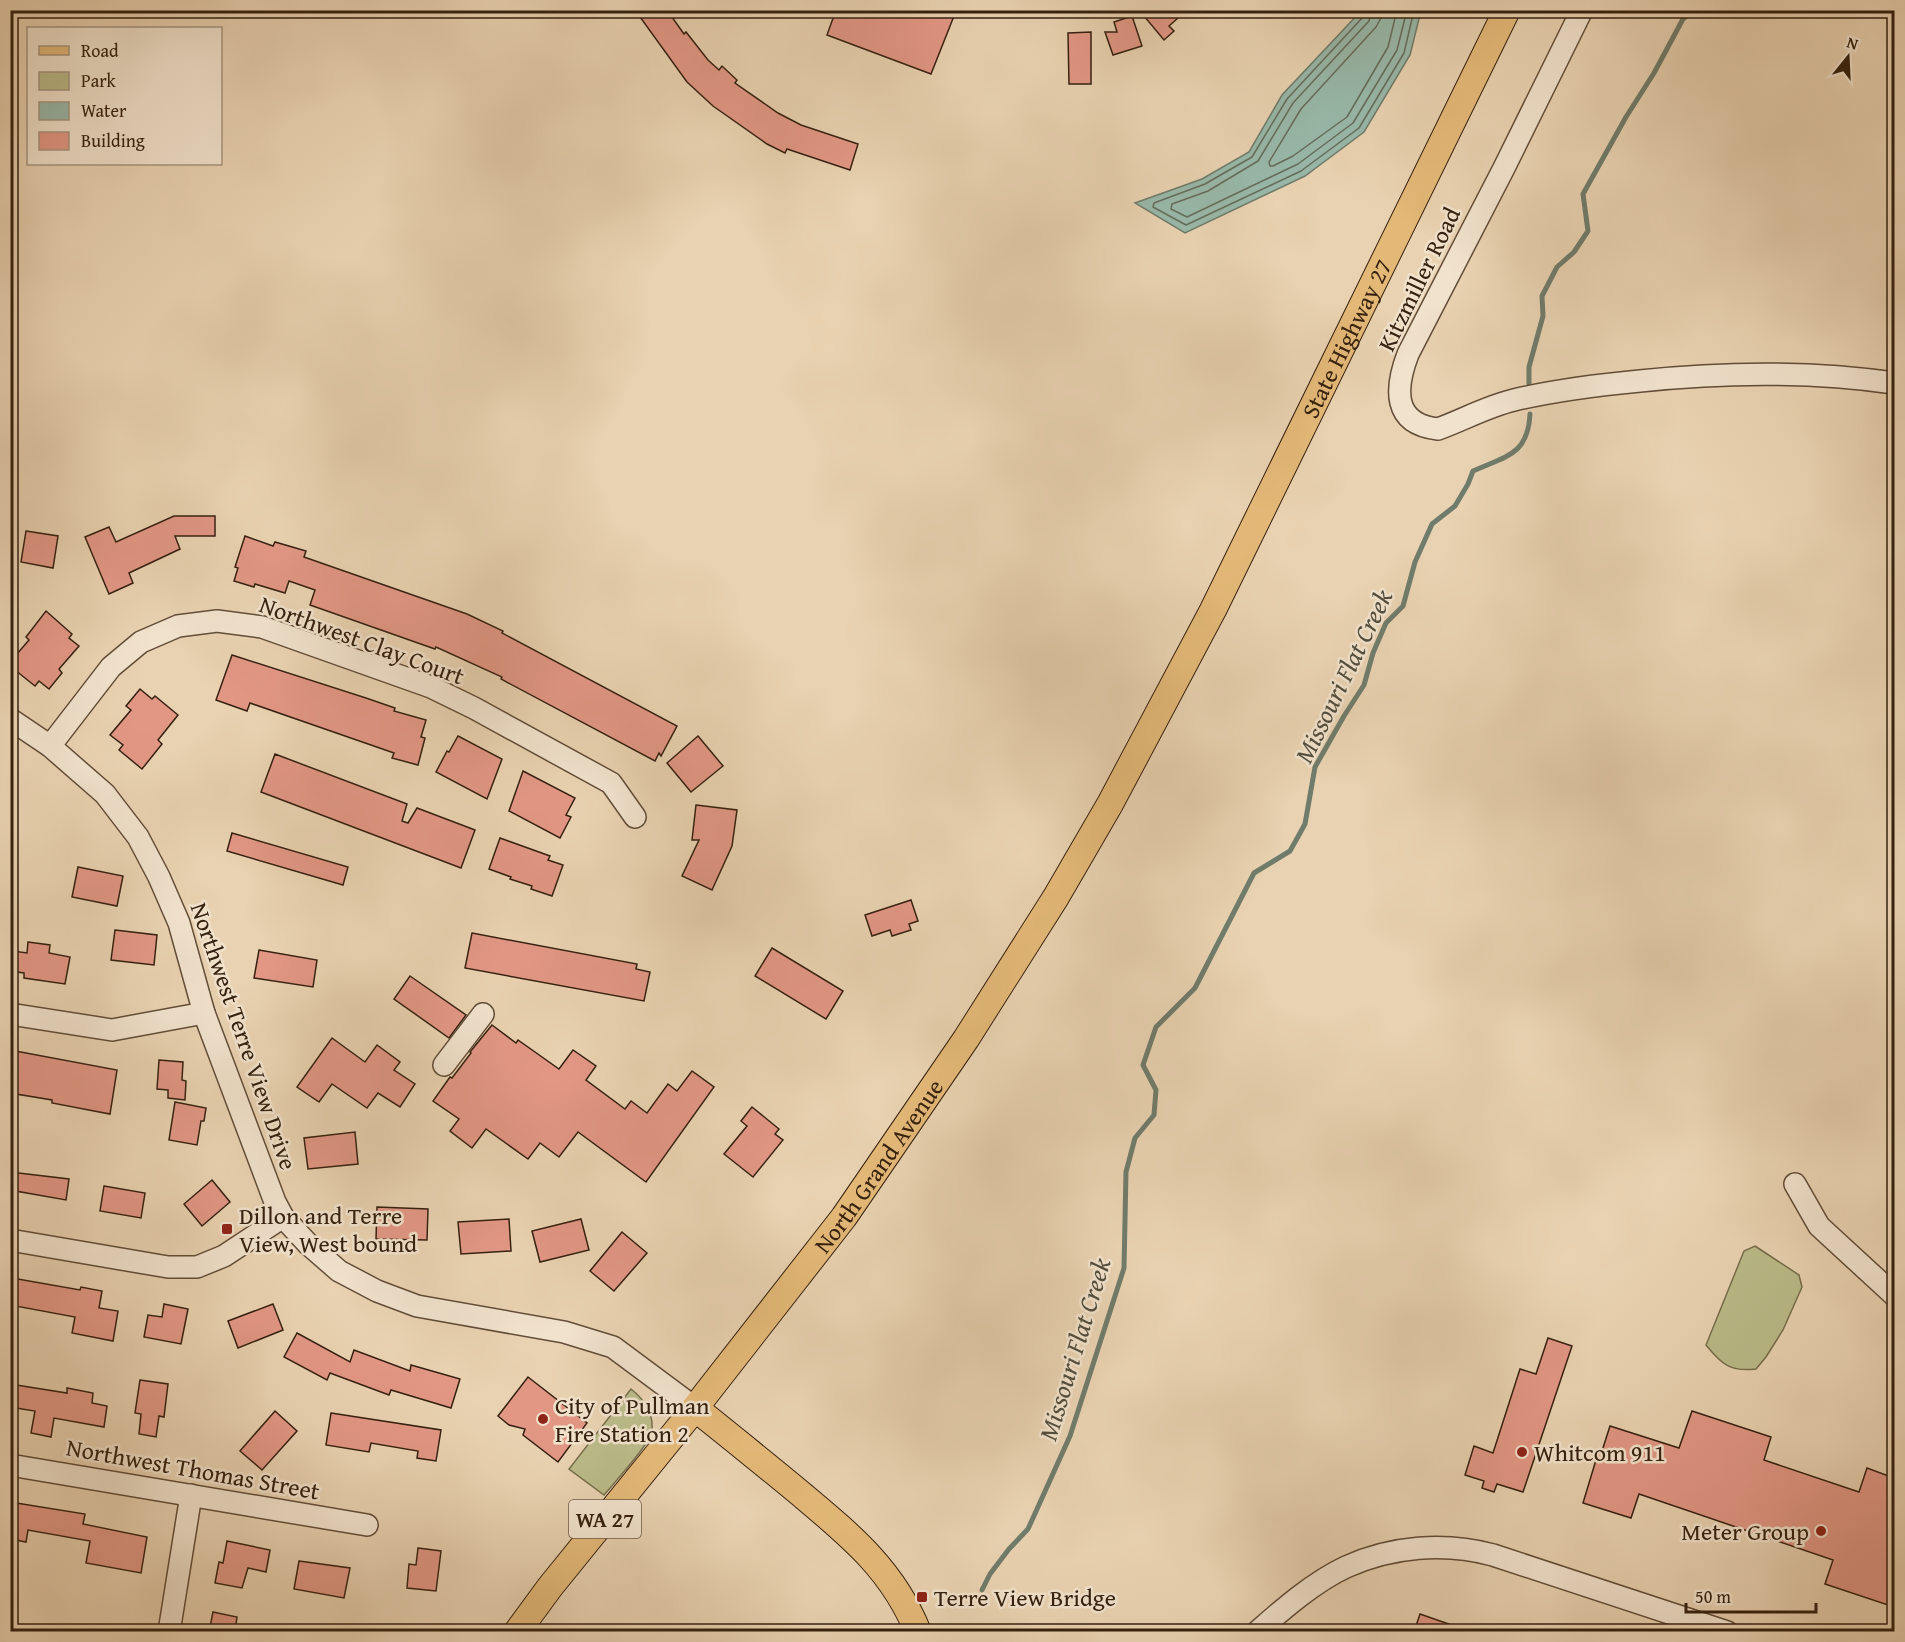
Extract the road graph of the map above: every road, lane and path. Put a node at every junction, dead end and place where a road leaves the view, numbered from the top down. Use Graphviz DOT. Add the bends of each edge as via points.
graph roads {
  1 [pos="1507,10"];
  2 [pos="1582,10"];
  3 [pos="1894,383"];
  4 [pos="1186,665"];
  5 [pos="10,719"];
  6 [pos="50,746"];
  7 [pos="635,817"];
  8 [pos="204,1012"];
  9 [pos="10,1014"];
  10 [pos="483,1014"];
  11 [pos="444,1065"];
  12 [pos="1795,1184"];
  13 [pos="283,1217"];
  14 [pos="10,1240"];
  15 [pos="1894,1295"];
  16 [pos="695,1408"];
  17 [pos="10,1465"];
  18 [pos="191,1495"];
  19 [pos="367,1525"];
  20 [pos="169,1632"];
  21 [pos="517,1632"];
  22 [pos="918,1632"];
  23 [pos="1257,1632"];
  24 [pos="1727,1632"];
  1 -- 4 [label="main road, State Highway 27 / WA 27"];
  2 -- 3 [label="street, Kitzmiller Road" via="1408,354 1399,389 1401,407 1407,415 1426,428 1438,429 1512,400 1586,386 1689,375 1756,373"];
  4 -- 16 [label="main road, North Grand Avenue / WA 27" via="1062,886 966,1039 844,1217"];
  5 -- 6 [label="street, Northwest Terre View Drive"];
  6 -- 7 [label="street, Northwest Clay Court" via="111,667 141,642 178,626 218,621 262,627 431,687 611,783"];
  6 -- 8 [label="street, Northwest Terre View Drive" via="105,794 138,837 179,923"];
  8 -- 9 [label="street" via="112,1030"];
  8 -- 13 [label="street, Northwest Terre View Drive"];
  10 -- 11 [label="street"];
  12 -- 15 [label="street" via="1819,1226"];
  13 -- 14 [label="street" via="224,1256 197,1267 168,1267"];
  13 -- 16 [label="street, Northwest Terre View Drive" via="339,1271 377,1291 417,1306 564,1332 613,1347"];
  16 -- 21 [label="main road, North Grand Avenue / WA 27"];
  16 -- 22 [label="main road" via="849,1534 889,1578"];
  17 -- 18 [label="street, Northwest Thomas Street"];
  18 -- 19 [label="street, Northwest Thomas Street"];
  18 -- 20 [label="street"];
  23 -- 24 [label="street" via="1288,1604 1344,1568 1403,1550 1445,1547 1493,1555"];
}
